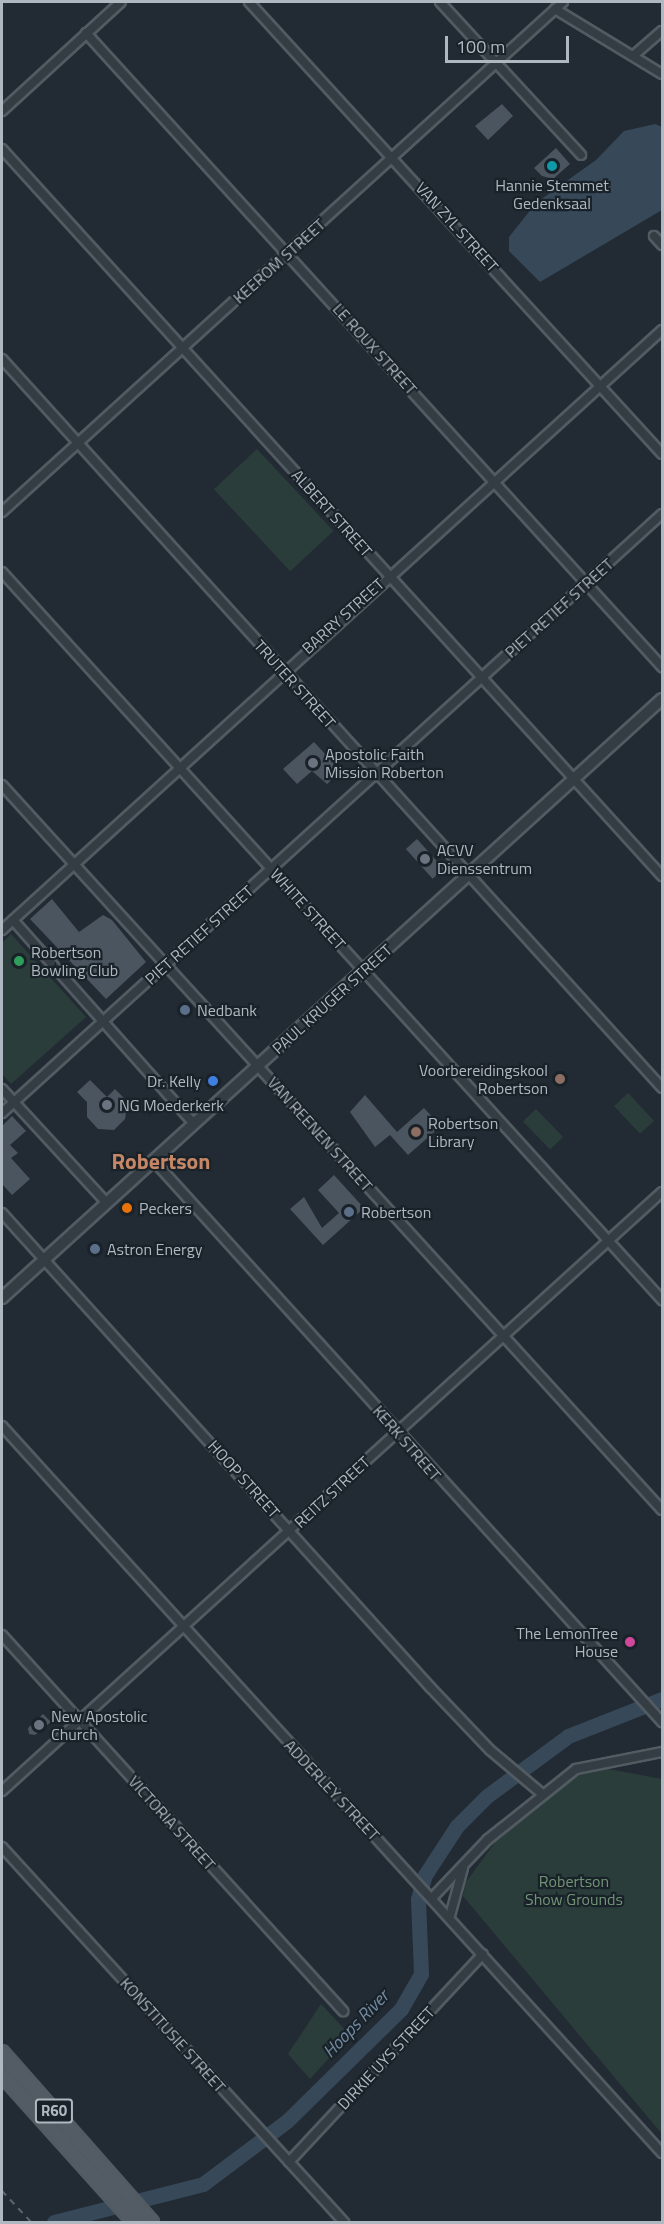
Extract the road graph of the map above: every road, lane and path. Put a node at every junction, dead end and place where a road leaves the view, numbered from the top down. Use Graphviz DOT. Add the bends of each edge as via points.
graph roads {
  1 [pos="121,2"];
  2 [pos="249,2"];
  3 [pos="440,2"];
  4 [pos="563,2"];
  5 [pos="555,9"];
  6 [pos="663,31"];
  7 [pos="86,33"];
  8 [pos="633,56"];
  9 [pos="496,62"];
  10 [pos="663,74"];
  11 [pos="2,111"];
  12 [pos="2,149"];
  13 [pos="581,155"];
  14 [pos="393,158"];
  15 [pos="654,236"];
  16 [pos="663,245"];
  17 [pos="288,253"];
  18 [pos="663,330"];
  19 [pos="183,347"];
  20 [pos="2,359"];
  21 [pos="600,386"];
  22 [pos="77,443"];
  23 [pos="663,454"];
  24 [pos="494,480"];
  25 [pos="2,512"];
  26 [pos="663,514"];
  27 [pos="2,572"];
  28 [pos="388,575"];
  29 [pos="586,583"];
  30 [pos="663,667"];
  31 [pos="283,670"];
  32 [pos="482,678"];
  33 [pos="663,699"];
  34 [pos="179,767"];
  35 [pos="377,774"];
  36 [pos="574,779"];
  37 [pos="2,785"];
  38 [pos="74,864"];
  39 [pos="272,869"];
  40 [pos="469,875"];
  41 [pos="663,876"];
  42 [pos="13,920"];
  43 [pos="2,930"];
  44 [pos="166,964"];
  45 [pos="364,971"];
  46 [pos="104,1021"];
  47 [pos="259,1066"];
  48 [pos="663,1088"];
  49 [pos="2,1089"];
  50 [pos="14,1102"];
  51 [pos="2,1113"];
  52 [pos="194,1124"];
  53 [pos="154,1161"];
  54 [pos="663,1192"];
  55 [pos="107,1203"];
  56 [pos="2,1213"];
  57 [pos="609,1241"];
  58 [pos="45,1260"];
  59 [pos="2,1298"];
  60 [pos="663,1300"];
  61 [pos="503,1335"];
  62 [pos="2,1426"];
  63 [pos="397,1432"];
  64 [pos="663,1510"];
  65 [pos="291,1531"];
  66 [pos="184,1626"];
  67 [pos="2,1635"];
  68 [pos="78,1720"];
  69 [pos="663,1722"];
  70 [pos="663,1752"];
  71 [pos="2,1791"];
  72 [pos="541,1793"];
  73 [pos="2,1847"];
  74 [pos="463,1866"];
  75 [pos="433,1897"];
  76 [pos="450,1916"];
  77 [pos="483,1954"];
  78 [pos="343,2011"];
  79 [pos="2,2052"];
  80 [pos="2,2075"];
  81 [pos="58,2116"];
  82 [pos="48,2125"];
  83 [pos="663,2153"];
  84 [pos="289,2162"];
  85 [pos="143,2220"];
  86 [pos="344,2223"];
  1 -- 7 [label="street"];
  2 -- 14 [label="street, VAN ZYL STREET"];
  3 -- 9 [label="street"];
  4 -- 5 [label="street, KEEROM STREET"];
  5 -- 8 [label="street"];
  5 -- 9 [label="street, KEEROM STREET"];
  6 -- 8 [label="street"];
  7 -- 11 [label="street"];
  7 -- 17 [label="street, LE ROUX STREET"];
  8 -- 10 [label="street"];
  9 -- 13 [label="street"];
  9 -- 14 [label="street, KEEROM STREET"];
  12 -- 19 [label="street, ALBERT STREET"];
  14 -- 17 [label="street, KEEROM STREET"];
  14 -- 21 [label="street, VAN ZYL STREET"];
  15 -- 16 [label="street"];
  17 -- 19 [label="street, KEEROM STREET"];
  17 -- 24 [label="street, LE ROUX STREET"];
  18 -- 21 [label="street, BARRY STREET"];
  19 -- 22 [label="street, KEEROM STREET"];
  19 -- 28 [label="street, ALBERT STREET"];
  20 -- 22 [label="street, TRUTER STREET"];
  21 -- 23 [label="street, VAN ZYL STREET"];
  21 -- 24 [label="street, BARRY STREET"];
  22 -- 25 [label="street, KEEROM STREET"];
  22 -- 31 [label="street, TRUTER STREET"];
  24 -- 28 [label="street, BARRY STREET"];
  24 -- 29 [label="street, LE ROUX STREET"];
  26 -- 29 [label="street, PIET RETIEF STREET"];
  27 -- 34 [label="street, WHITE STREET"];
  28 -- 31 [label="street, BARRY STREET"];
  28 -- 32 [label="street, ALBERT STREET"];
  29 -- 30 [label="street, LE ROUX STREET"];
  29 -- 32 [label="street, PIET RETIEF STREET"];
  31 -- 34 [label="street, BARRY STREET"];
  31 -- 35 [label="street, TRUTER STREET"];
  32 -- 35 [label="street, PIET RETIEF STREET"];
  32 -- 36 [label="street, ALBERT STREET"];
  33 -- 36 [label="street, PAUL KRUGER STREET"];
  34 -- 38 [label="street, BARRY STREET"];
  34 -- 39 [label="street, WHITE STREET"];
  35 -- 39 [label="street, PIET RETIEF STREET"];
  35 -- 40 [label="street, TRUTER STREET"];
  36 -- 40 [label="street, PAUL KRUGER STREET"];
  36 -- 41 [label="street, ALBERT STREET"];
  37 -- 38 [label="street, VAN REENEN STREET"];
  38 -- 42 [label="street, BARRY STREET"];
  38 -- 44 [label="street, VAN REENEN STREET"];
  39 -- 44 [label="street, PIET RETIEF STREET"];
  39 -- 45 [label="street, WHITE STREET"];
  40 -- 45 [label="street, PAUL KRUGER STREET"];
  40 -- 48 [label="street, TRUTER STREET"];
  42 -- 43 [label="street, BARRY STREET"];
  42 -- 46 [label="street"];
  44 -- 46 [label="street, PIET RETIEF STREET"];
  44 -- 47 [label="street, VAN REENEN STREET"];
  45 -- 47 [label="street, PAUL KRUGER STREET"];
  45 -- 57 [label="street, WHITE STREET"];
  46 -- 50 [label="street, PIET RETIEF STREET"];
  46 -- 52 [label="street"];
  47 -- 52 [label="street, PAUL KRUGER STREET"];
  47 -- 61 [label="street, VAN REENEN STREET"];
  49 -- 50 [label="street"];
  50 -- 51 [label="street, PIET RETIEF STREET"];
  50 -- 55 [label="street"];
  52 -- 53 [label="street, PAUL KRUGER STREET"];
  53 -- 55 [label="street, PAUL KRUGER STREET"];
  53 -- 63 [label="street, KERK STREET"];
  54 -- 57 [label="street, REITZ STREET"];
  55 -- 58 [label="street, PAUL KRUGER STREET"];
  56 -- 58 [label="street, HOOP STREET"];
  57 -- 60 [label="street, WHITE STREET"];
  57 -- 61 [label="street, REITZ STREET"];
  58 -- 59 [label="street, PAUL KRUGER STREET"];
  58 -- 65 [label="street, HOOP STREET"];
  61 -- 63 [label="street, REITZ STREET"];
  61 -- 64 [label="street, VAN REENEN STREET"];
  62 -- 66 [label="street, ADDERLEY STREET"];
  63 -- 65 [label="street, REITZ STREET"];
  63 -- 69 [label="street, KERK STREET"];
  65 -- 66 [label="street, REITZ STREET"];
  65 -- 72 [label="street, HOOP STREET" via="506,1764"];
  66 -- 68 [label="street, REITZ STREET"];
  66 -- 75 [label="street, ADDERLEY STREET"];
  67 -- 68 [label="street, VICTORIA STREET"];
  68 -- 71 [label="street, REITZ STREET"];
  68 -- 78 [label="street, VICTORIA STREET"];
  70 -- 72 [label="street" via="586,1764"];
  72 -- 74 [label="street"];
  73 -- 84 [label="street, KONSTITUSIE STREET"];
  74 -- 75 [label="street"];
  74 -- 76 [label="street"];
  75 -- 76 [label="street, ADDERLEY STREET"];
  76 -- 77 [label="street, ADDERLEY STREET"];
  77 -- 83 [label="street, ADDERLEY STREET"];
  77 -- 84 [label="street, DIRKIE UYS STREET"];
  79 -- 81 [label="main road, R60"];
  80 -- 82 [label="main road, R60"];
  81 -- 82 [label="main road"];
  81 -- 85 [label="main road, R60"];
  82 -- 85 [label="main road, R60" via="96,2179"];
  84 -- 86 [label="street, KONSTITUSIE STREET"];
}
